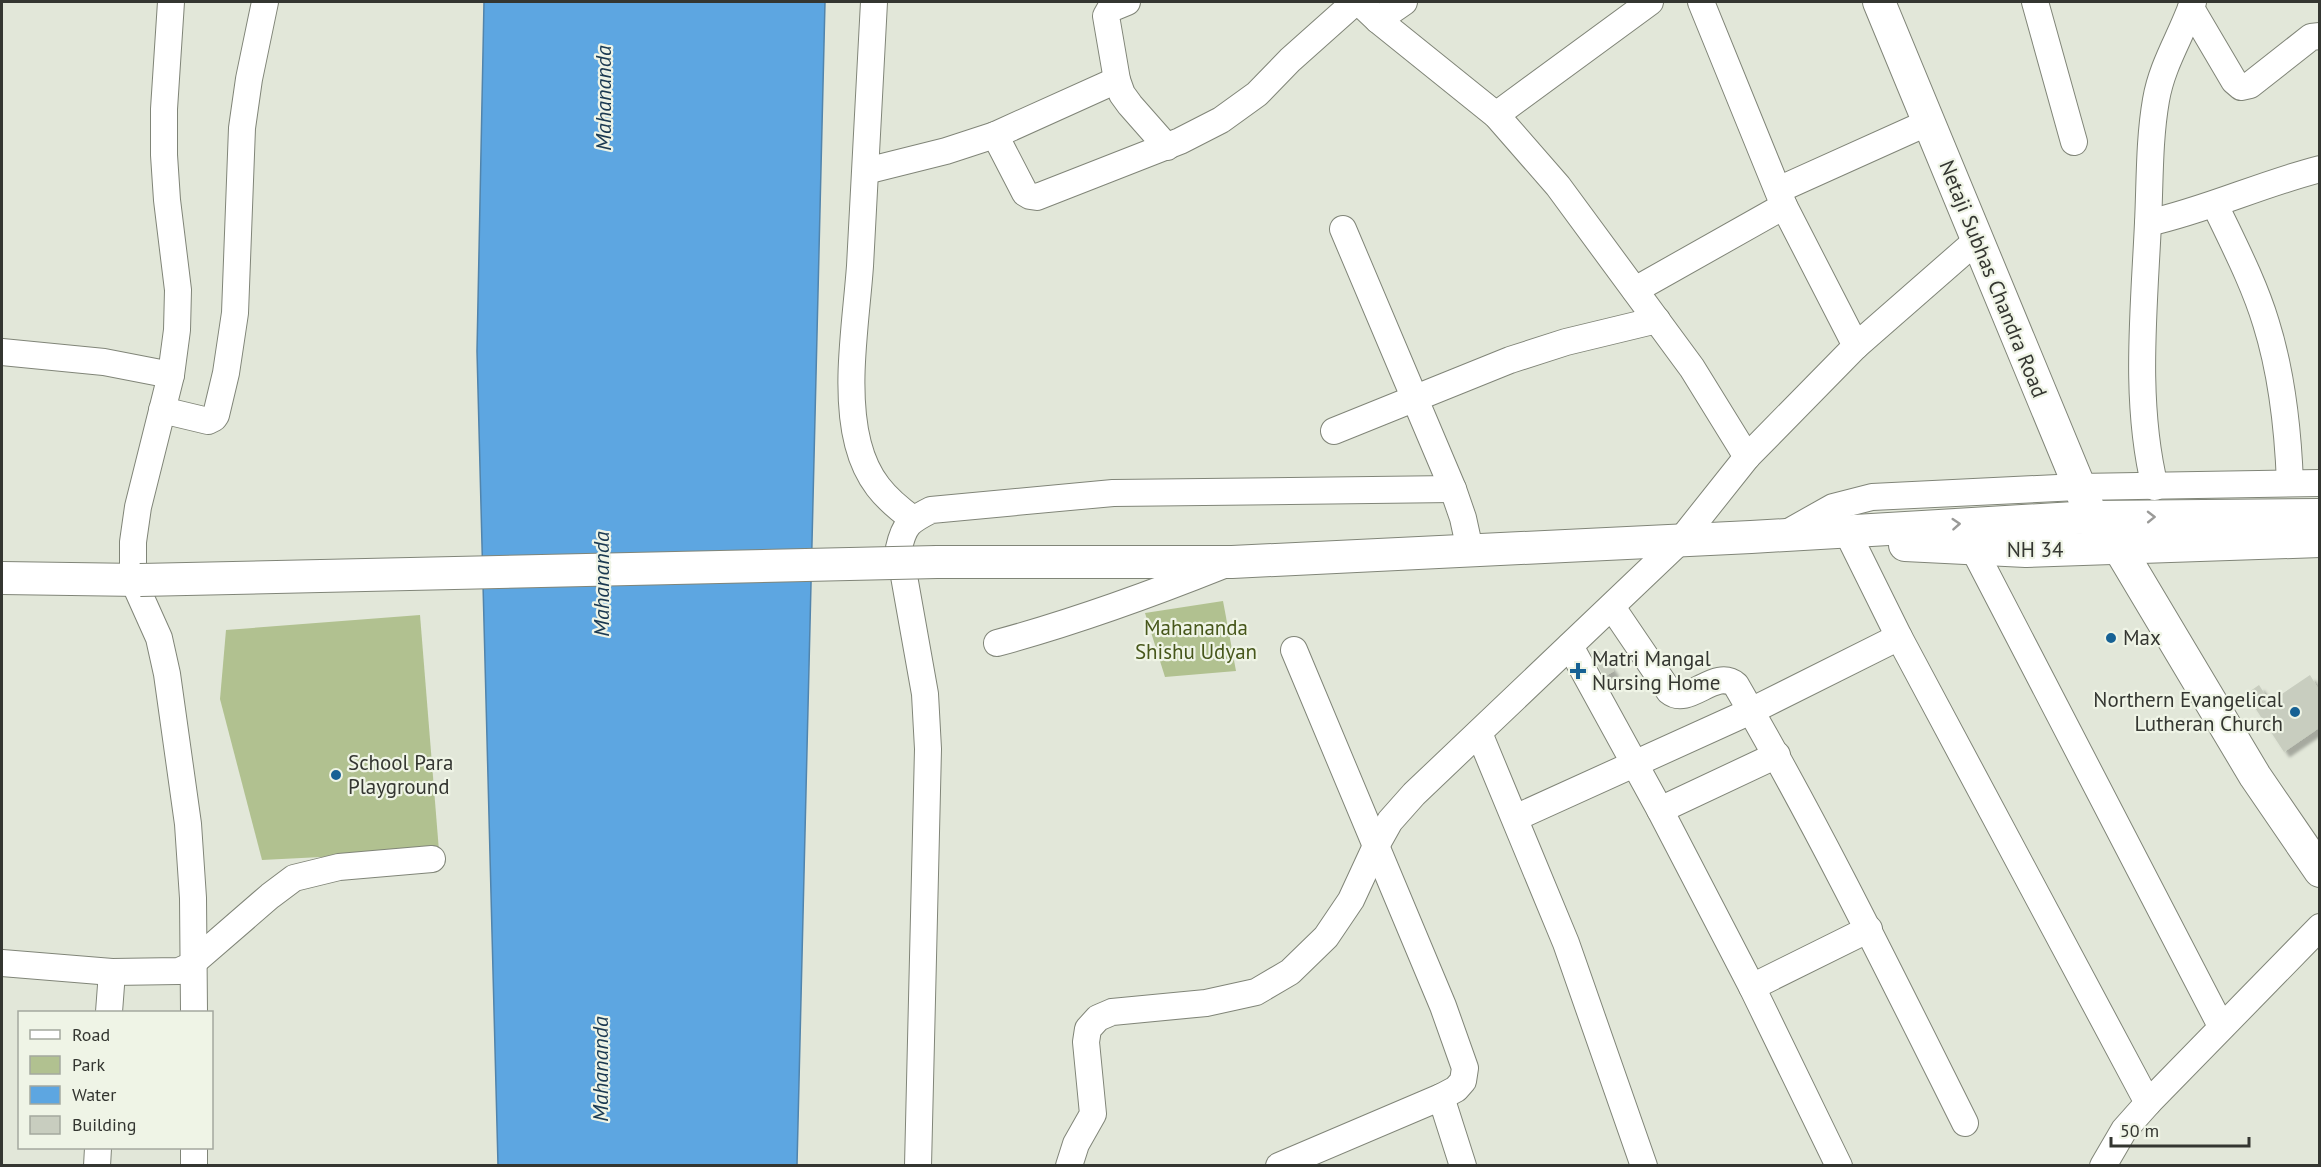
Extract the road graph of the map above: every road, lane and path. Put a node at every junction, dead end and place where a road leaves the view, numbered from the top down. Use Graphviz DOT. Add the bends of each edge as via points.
graph roads {
  1 [pos="171,2"];
  2 [pos="265,2"];
  3 [pos="874,2"];
  4 [pos="1127,2"];
  5 [pos="1357,2"];
  6 [pos="1404,2"];
  7 [pos="1650,2"];
  8 [pos="1701,2"];
  9 [pos="1879,2"];
  10 [pos="2035,2"];
  11 [pos="2192,5"];
  12 [pos="1378,20"];
  13 [pos="2319,36"];
  14 [pos="1117,80"];
  15 [pos="1496,115"];
  16 [pos="1929,123"];
  17 [pos="995,135"];
  18 [pos="2074,142"];
  19 [pos="1167,147"];
  20 [pos="2319,169"];
  21 [pos="866,171"];
  22 [pos="1781,198"];
  23 [pos="2215,205"];
  24 [pos="2148,223"];
  25 [pos="1343,229"];
  26 [pos="1976,241"];
  27 [pos="1635,290"];
  28 [pos="1657,320"];
  29 [pos="1856,346"];
  30 [pos="2,352"];
  31 [pos="171,375"];
  32 [pos="1414,399"];
  33 [pos="162,410"];
  34 [pos="1334,431"];
  35 [pos="1747,457"];
  36 [pos="2290,483"];
  37 [pos="2319,483"];
  38 [pos="2079,487"];
  39 [pos="2156,487"];
  40 [pos="1453,489"];
  41 [pos="2319,515"];
  42 [pos="2092,517"];
  43 [pos="913,519"];
  44 [pos="1784,535"];
  45 [pos="1751,537"];
  46 [pos="1681,540"];
  47 [pos="2319,541"];
  48 [pos="1852,542"];
  49 [pos="1972,548"];
  50 [pos="1470,550"];
  51 [pos="2124,555"];
  52 [pos="2319,555"];
  53 [pos="1232,562"];
  54 [pos="2,578"];
  55 [pos="137,580"];
  56 [pos="1612,607"];
  57 [pos="1899,637"];
  58 [pos="997,643"];
  59 [pos="1570,646"];
  60 [pos="1294,650"];
  61 [pos="1750,711"];
  62 [pos="1479,733"];
  63 [pos="1777,754"];
  64 [pos="1635,765"];
  65 [pos="1660,810"];
  66 [pos="1515,818"];
  67 [pos="1376,846"];
  68 [pos="432,860"];
  69 [pos="2319,871"];
  70 [pos="2319,927"];
  71 [pos="1869,929"];
  72 [pos="194,962"];
  73 [pos="2,963"];
  74 [pos="112,972"];
  75 [pos="1752,987"];
  76 [pos="109,1011"];
  77 [pos="194,1011"];
  78 [pos="2221,1026"];
  79 [pos="1440,1096"];
  80 [pos="2148,1103"];
  81 [pos="1965,1123"];
  82 [pos="98,1149"];
  83 [pos="194,1149"];
  84 [pos="1319,1158"];
  85 [pos="97,1166"];
  86 [pos="194,1166"];
  87 [pos="918,1166"];
  88 [pos="1069,1166"];
  89 [pos="1279,1166"];
  90 [pos="1462,1166"];
  91 [pos="1644,1166"];
  92 [pos="1839,1166"];
  93 [pos="2103,1166"];
  1 -- 31 [label="street" via="164,155 178,290"];
  2 -- 33 [label="street" via="242,128 234,313 216,414 208,421"];
  3 -- 21 [label="street"];
  4 -- 14 [label="street" via="1110,9 1106,16"];
  5 -- 12 [label="street"];
  5 -- 19 [label="street" via="1257,94 1221,120"];
  6 -- 12 [label="street"];
  7 -- 15 [label="street"];
  8 -- 22 [label="street"];
  9 -- 16 [label="main road, Netaji Subhas Chandra Road"];
  10 -- 18 [label="street"];
  11 -- 13 [label="street" via="2241,87 2250,85 2311,37"];
  11 -- 24 [label="street" via="2171,49 2156,98"];
  12 -- 15 [label="street"];
  14 -- 17 [label="street"];
  14 -- 19 [label="street" via="1130,105"];
  15 -- 27 [label="street" via="1558,186"];
  16 -- 22 [label="street"];
  16 -- 26 [label="main road, Netaji Subhas Chandra Road"];
  17 -- 19 [label="street" via="1030,196"];
  17 -- 21 [label="street"];
  20 -- 23 [label="street"];
  21 -- 43 [label="street" via="851,401 858,444 870,476 890,502"];
  22 -- 27 [label="street"];
  22 -- 29 [label="street"];
  23 -- 24 [label="street"];
  23 -- 36 [label="street" via="2266,323 2280,386"];
  24 -- 39 [label="street" via="2143,392"];
  25 -- 32 [label="street"];
  26 -- 29 [label="street"];
  26 -- 38 [label="main road, Netaji Subhas Chandra Road"];
  27 -- 28 [label="street"];
  28 -- 32 [label="street" via="1510,360"];
  28 -- 35 [label="street"];
  29 -- 35 [label="street"];
  30 -- 31 [label="street" via="104,362"];
  31 -- 33 [label="street"];
  32 -- 34 [label="street"];
  32 -- 40 [label="street"];
  33 -- 55 [label="street" via="138,507 133,542"];
  35 -- 46 [label="street"];
  36 -- 37 [label="street"];
  36 -- 39 [label="street"];
  38 -- 39 [label="street"];
  38 -- 42 [label="main road, Netaji Subhas Chandra Road"];
  38 -- 44 [label="street" via="1872,497 1833,507"];
  40 -- 43 [label="street" via="1113,493 930,510"];
  40 -- 50 [label="street"];
  42 -- 41 [label="main road, one-way"];
  44 -- 42 [label="main road, one-way"];
  42 -- 51 [label="main road, Netaji Subhas Chandra Road"];
  43 -- 87 [label="street" via="903,531 899,548 926,694 928,749"];
  44 -- 45 [label="main road"];
  45 -- 46 [label="main road"];
  45 -- 48 [label="main road, NH 34"];
  46 -- 50 [label="main road"];
  46 -- 56 [label="street"];
  47 -- 51 [label="main road, NH 34"];
  48 -- 49 [label="main road, NH 34"];
  48 -- 57 [label="street"];
  49 -- 51 [label="main road, NH 34"];
  49 -- 78 [label="street"];
  50 -- 53 [label="main road"];
  51 -- 52 [label="street"];
  51 -- 69 [label="main road, Netaji Subhas Chandra Road" via="2255,776"];
  53 -- 55 [label="main road, bridge" via="937,562"];
  53 -- 58 [label="street" via="1115,607"];
  54 -- 55 [label="main road"];
  55 -- 72 [label="street" via="159,638 167,674 188,824"];
  56 -- 59 [label="street"];
  56 -- 61 [label="street" via="1674,696 1730,681"];
  57 -- 61 [label="street"];
  57 -- 80 [label="street"];
  59 -- 62 [label="street"];
  59 -- 64 [label="street"];
  60 -- 67 [label="street"];
  61 -- 63 [label="street"];
  61 -- 64 [label="street"];
  62 -- 66 [label="street"];
  62 -- 67 [label="street" via="1414,794 1390,821"];
  63 -- 65 [label="street"];
  63 -- 71 [label="street"];
  64 -- 65 [label="street"];
  64 -- 66 [label="street"];
  65 -- 75 [label="street"];
  66 -- 91 [label="street" via="1566,943"];
  67 -- 79 [label="street" via="1465,1068 1455,1089"];
  67 -- 88 [label="street" via="1326,937 1290,972 1256,992 1206,1003 1112,1012 1098,1018 1088,1029 1086,1042 1093,1114"];
  68 -- 72 [label="street" via="339,867 294,878"];
  70 -- 78 [label="street"];
  71 -- 75 [label="street"];
  71 -- 81 [label="street"];
  72 -- 74 [label="street" via="179,971"];
  72 -- 77 [label="street"];
  73 -- 74 [label="street"];
  74 -- 76 [label="street"];
  75 -- 92 [label="street"];
  78 -- 80 [label="street"];
  79 -- 84 [label="street"];
  79 -- 90 [label="street"];
  80 -- 93 [label="street" via="2124,1131"];
  82 -- 85 [label="street"];
  83 -- 86 [label="street"];
  84 -- 89 [label="street"];
}
